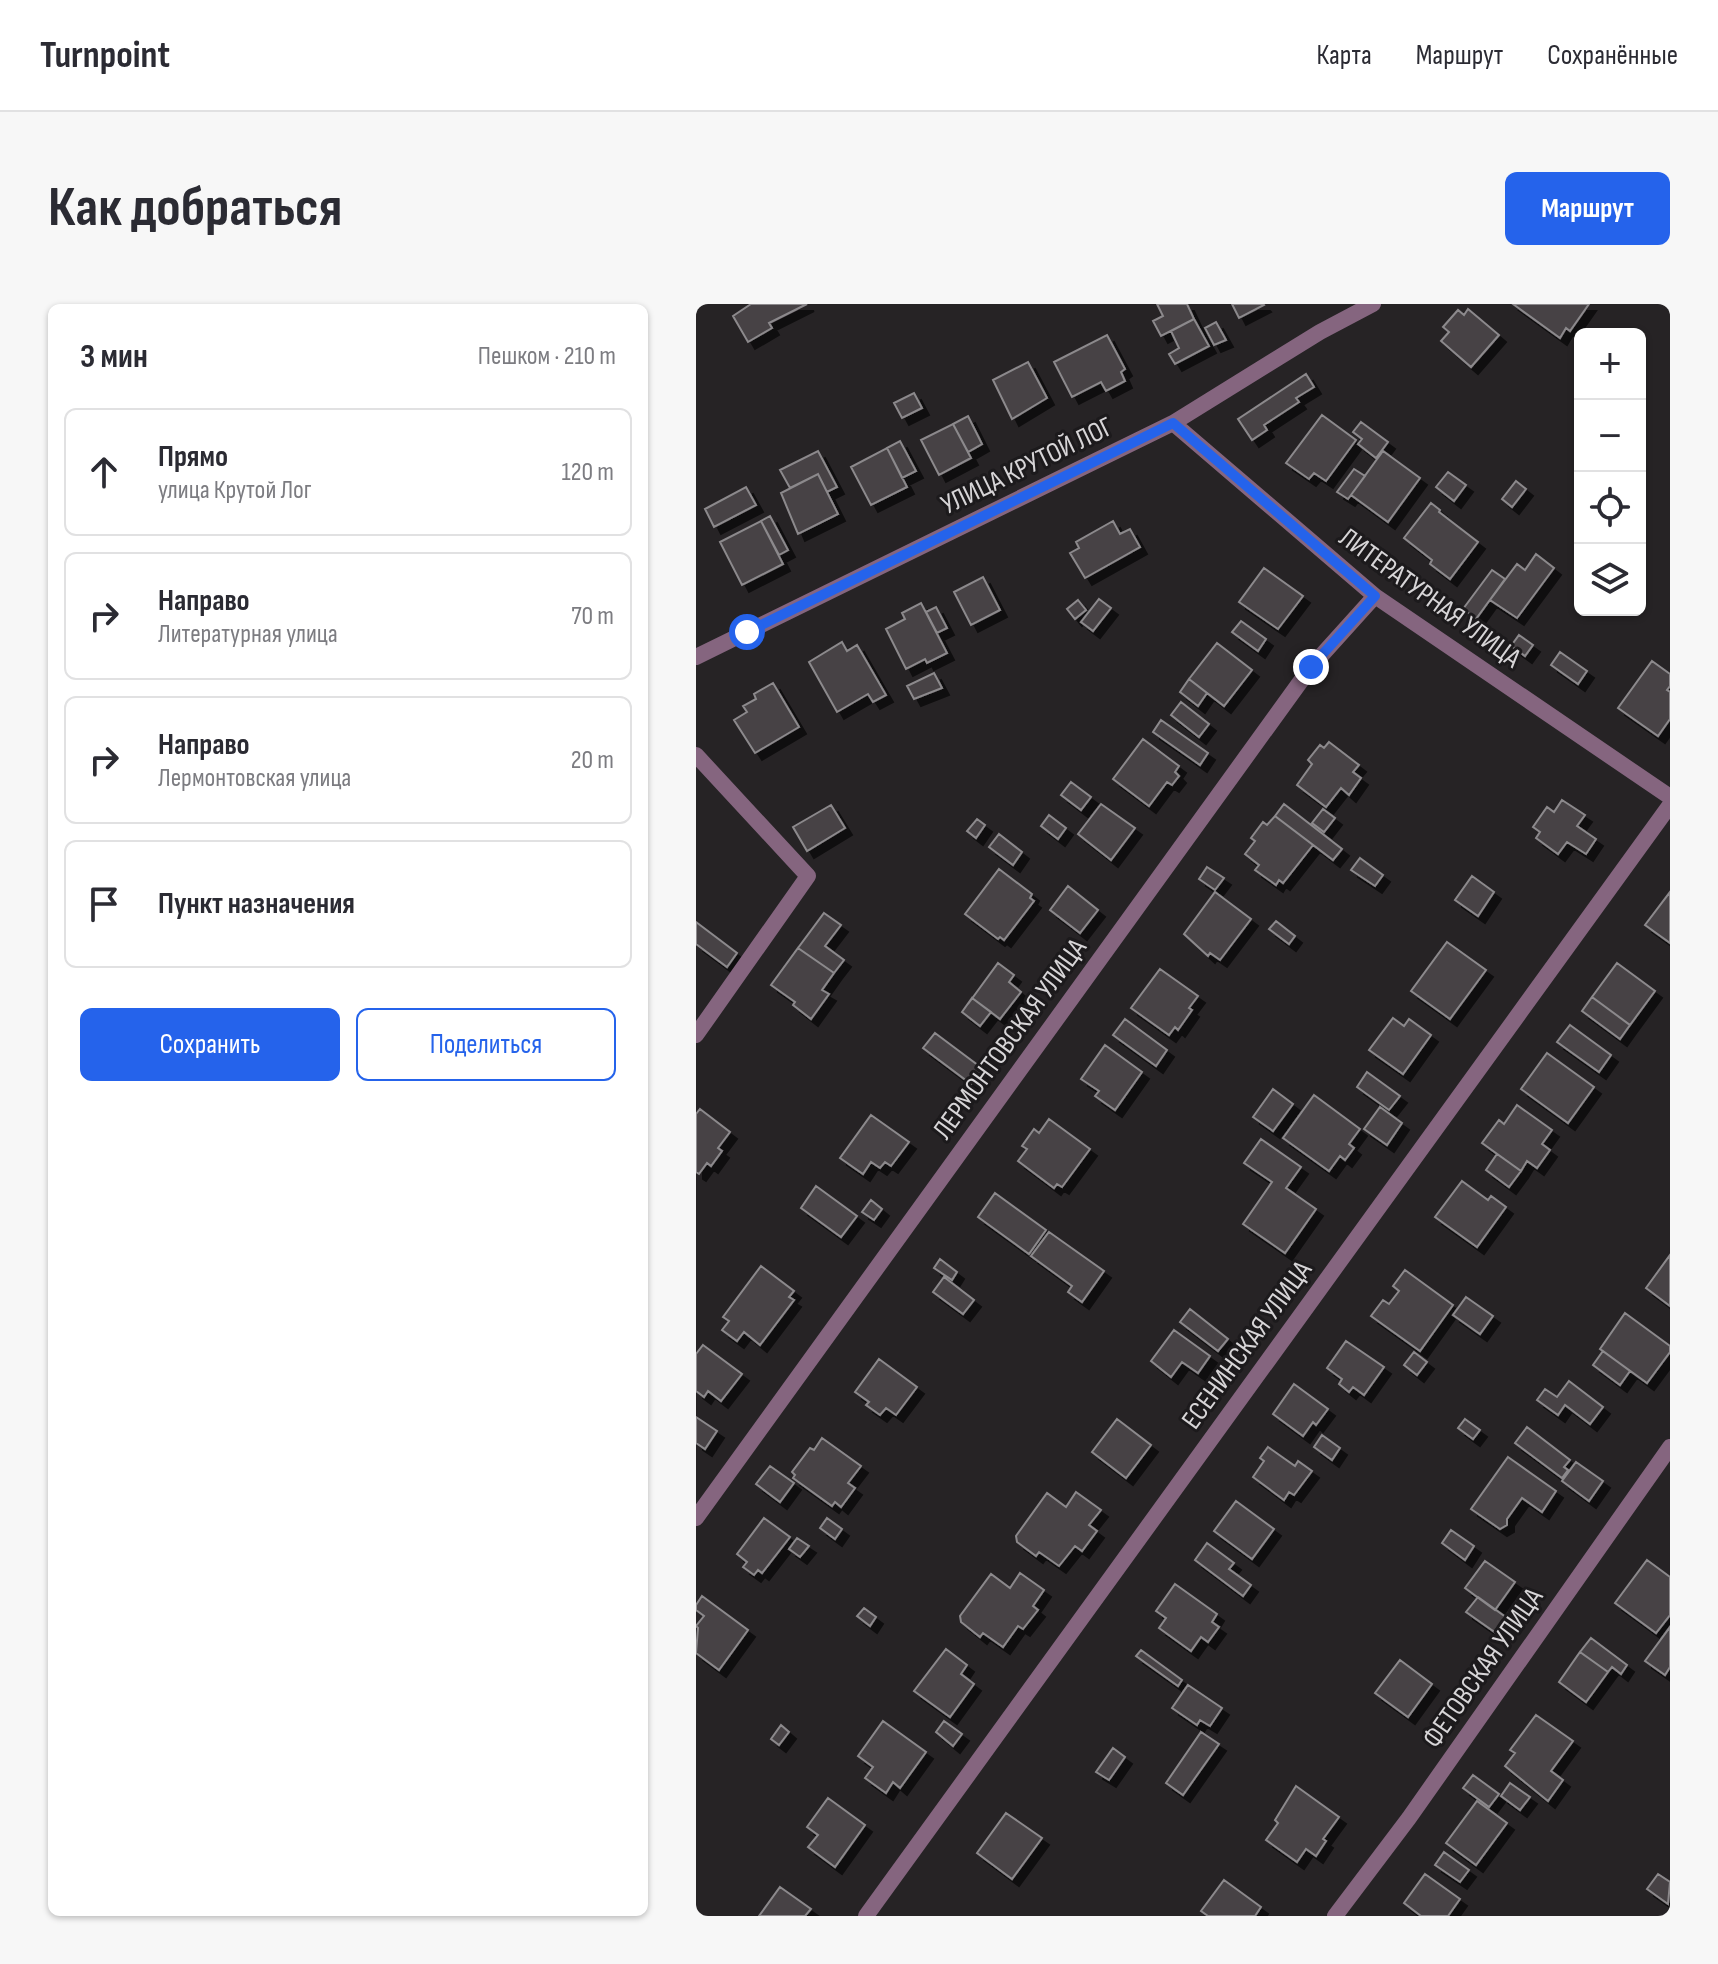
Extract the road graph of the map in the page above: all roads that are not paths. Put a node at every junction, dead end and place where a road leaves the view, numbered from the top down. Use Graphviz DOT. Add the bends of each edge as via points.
graph roads {
  1 [pos="1373,304"];
  2 [pos="1173,423"];
  3 [pos="1375,596"];
  4 [pos="696,657"];
  5 [pos="696,755"];
  6 [pos="1670,797"];
  7 [pos="1670,805"];
  8 [pos="696,1035"];
  9 [pos="1670,1447"];
  10 [pos="696,1518"];
  11 [pos="866,1916"];
  12 [pos="1335,1916"];
  1 -- 2 [label="street, УЛИЦА КРУТОЙ ЛОГ"];
  2 -- 3 [label="street, ЛИТЕРАТУРНАЯ УЛИЦА"];
  2 -- 4 [label="street, УЛИЦА КРУТОЙ ЛОГ"];
  3 -- 6 [label="street, ЛИТЕРАТУРНАЯ УЛИЦА"];
  3 -- 10 [label="street, ЛЕРМОНТОВСКАЯ УЛИЦА" via="1311,667"];
  5 -- 8 [label="street" via="808,876"];
  7 -- 11 [label="street, ЕСЕНИНСКАЯ УЛИЦА"];
  9 -- 12 [label="street, ФЕТОВСКАЯ УЛИЦА"];
}
